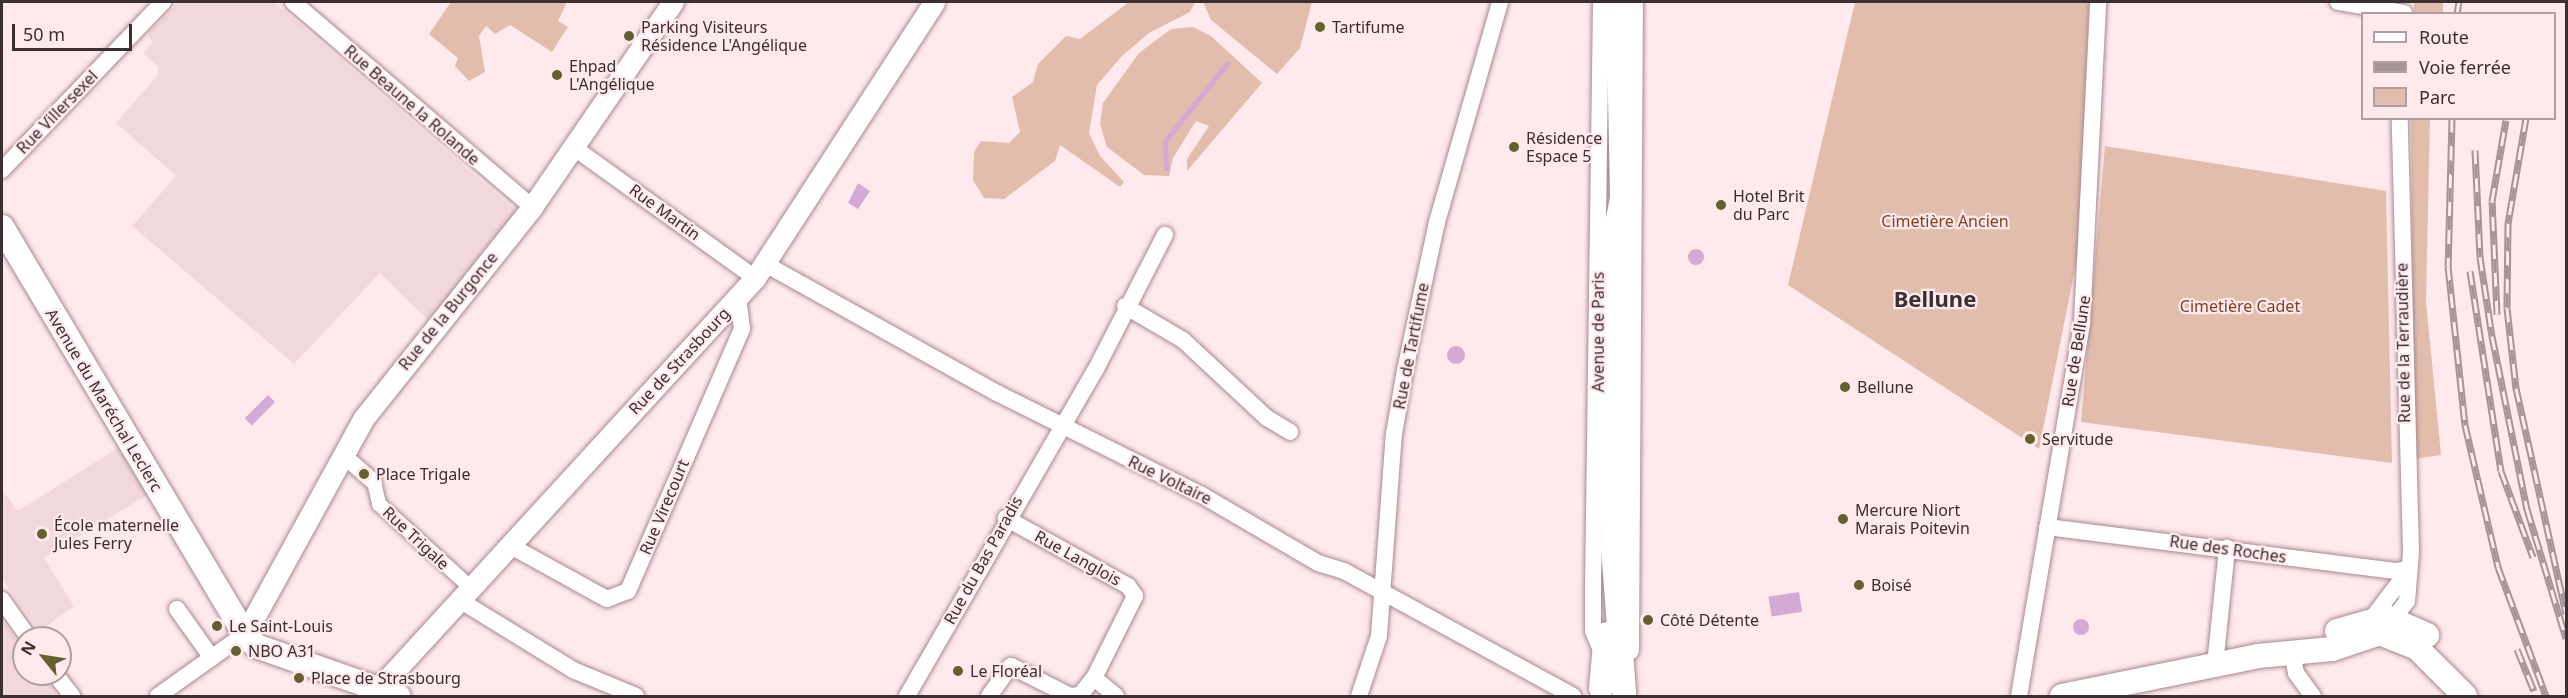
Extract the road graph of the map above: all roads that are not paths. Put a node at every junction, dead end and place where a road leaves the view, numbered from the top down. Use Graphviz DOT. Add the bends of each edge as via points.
graph roads {
  1 [pos="163,2"];
  2 [pos="293,2"];
  3 [pos="673,2"];
  4 [pos="933,2"];
  5 [pos="1500,2"];
  6 [pos="1601,2"];
  7 [pos="1618,2"];
  8 [pos="1635,2"];
  9 [pos="2098,2"];
  10 [pos="2338,2"];
  11 [pos="2405,9"];
  12 [pos="2400,120"];
  13 [pos="573,147"];
  14 [pos="1622,151"];
  15 [pos="2,170"];
  16 [pos="532,207"];
  17 [pos="2,227"];
  18 [pos="1165,235"];
  19 [pos="760,271"];
  20 [pos="738,298"];
  21 [pos="1125,306"];
  22 [pos="1622,422"];
  23 [pos="1060,423"];
  24 [pos="1290,432"];
  25 [pos="343,455"];
  26 [pos="374,482"];
  27 [pos="1006,518"];
  28 [pos="2047,527"];
  29 [pos="1621,543"];
  30 [pos="509,545"];
  31 [pos="2227,548"];
  32 [pos="2410,568"];
  33 [pos="1382,594"];
  34 [pos="466,595"];
  35 [pos="2,600"];
  36 [pos="177,609"];
  37 [pos="2383,622"];
  38 [pos="20,626"];
  39 [pos="245,634"];
  40 [pos="2292,654"];
  41 [pos="2258,656"];
  42 [pos="212,658"];
  43 [pos="1605,658"];
  44 [pos="2216,664"];
  45 [pos="1095,678"];
  46 [pos="384,693"];
  47 [pos="1615,694"];
  48 [pos="158,696"];
  49 [pos="636,696"];
  50 [pos="907,696"];
  51 [pos="988,696"];
  52 [pos="1116,696"];
  53 [pos="1359,696"];
  54 [pos="1573,696"];
  55 [pos="2019,696"];
  56 [pos="2062,696"];
  57 [pos="2313,696"];
  58 [pos="2465,696"];
  59 [pos="2482,696"];
  1 -- 15 [label="street, Rue Villersexel"];
  2 -- 16 [label="street, Rue Beaune la Rolande"];
  3 -- 13 [label="street, Rue de la Burgonce"];
  4 -- 19 [label="street, Rue de Strasbourg" via="856,115"];
  5 -- 33 [label="street, Rue de Tartifume" via="1437,222 1405,370 1394,434"];
  6 -- 43 [label="street, Avenue de Paris" via="1593,631"];
  7 -- 14 [label="main road, Avenue de Paris"];
  8 -- 14 [label="street, Avenue de Paris"];
  9 -- 28 [label="street, Rue de Bellune" via="2088,268"];
  10 -- 11 [label="street"];
  12 -- 32 [label="street, Rue de la Terraudière"];
  13 -- 16 [label="street, Rue de la Burgonce"];
  13 -- 19 [label="street, Rue Martin"];
  14 -- 22 [label="main road, Avenue de Paris" via="1622,198 1617,229"];
  14 -- 22 [label="street, Avenue de Paris" via="1636,203"];
  16 -- 25 [label="street, Rue de la Burgonce" via="376,401"];
  17 -- 39 [label="main road, Avenue du Maréchal Leclerc"];
  18 -- 21 [label="street, Rue du Bas Paradis"];
  19 -- 20 [label="street, Rue de Strasbourg"];
  19 -- 23 [label="street, Rue Voltaire"];
  20 -- 30 [label="street, Rue de Strasbourg"];
  20 -- 30 [label="street, Rue Virecourt" via="742,329 628,591 607,599"];
  21 -- 23 [label="street, Rue du Bas Paradis" via="1096,369"];
  21 -- 24 [label="street" via="1183,340 1267,418"];
  22 -- 29 [label="street, Avenue de Paris"];
  22 -- 29 [label="main road, Avenue de Paris" via="1614,514"];
  23 -- 27 [label="street, Rue du Bas Paradis"];
  23 -- 33 [label="street, Rue Voltaire"];
  25 -- 26 [label="street"];
  25 -- 39 [label="street, Rue de la Burgonce"];
  26 -- 34 [label="street, Rue Trigale" via="378,504"];
  27 -- 45 [label="street, Rue Langlois" via="1133,590 1133,603"];
  27 -- 50 [label="street, Rue du Bas Paradis"];
  28 -- 31 [label="street, Rue des Roches"];
  28 -- 55 [label="street, Rue de Bellune"];
  29 -- 43 [label="main road, Avenue de Paris"];
  29 -- 47 [label="main road, Avenue de Paris"];
  30 -- 34 [label="street, Rue de Strasbourg"];
  31 -- 32 [label="street, Rue des Roches" via="2397,571"];
  31 -- 44 [label="street"];
  32 -- 37 [label="street"];
  32 -- 37 [label="street, Rue de la Terraudière" via="2407,601"];
  33 -- 53 [label="street, Rue de Tartifume" via="1373,665"];
  33 -- 54 [label="street, Rue Voltaire"];
  34 -- 46 [label="street, Rue de Strasbourg"];
  34 -- 49 [label="street" via="573,670"];
  35 -- 38 [label="street"];
  36 -- 42 [label="street"];
  37 -- 40 [label="main road" via="2332,649"];
  37 -- 41 [label="main road"];
  37 -- 58 [label="main road" via="2417,648"];
  37 -- 59 [label="main road" via="2439,645"];
  39 -- 42 [label="street"];
  39 -- 46 [label="main road" via="256,646"];
  40 -- 41 [label="main road"];
  40 -- 57 [label="street" via="2296,673"];
  41 -- 44 [label="main road"];
  42 -- 48 [label="street"];
  43 -- 47 [label="main road, Avenue de Paris"];
  44 -- 56 [label="main road"];
  45 -- 51 [label="street, Rue Langlois" via="1080,694 1070,696 1011,666"];
  45 -- 52 [label="street"];
}
